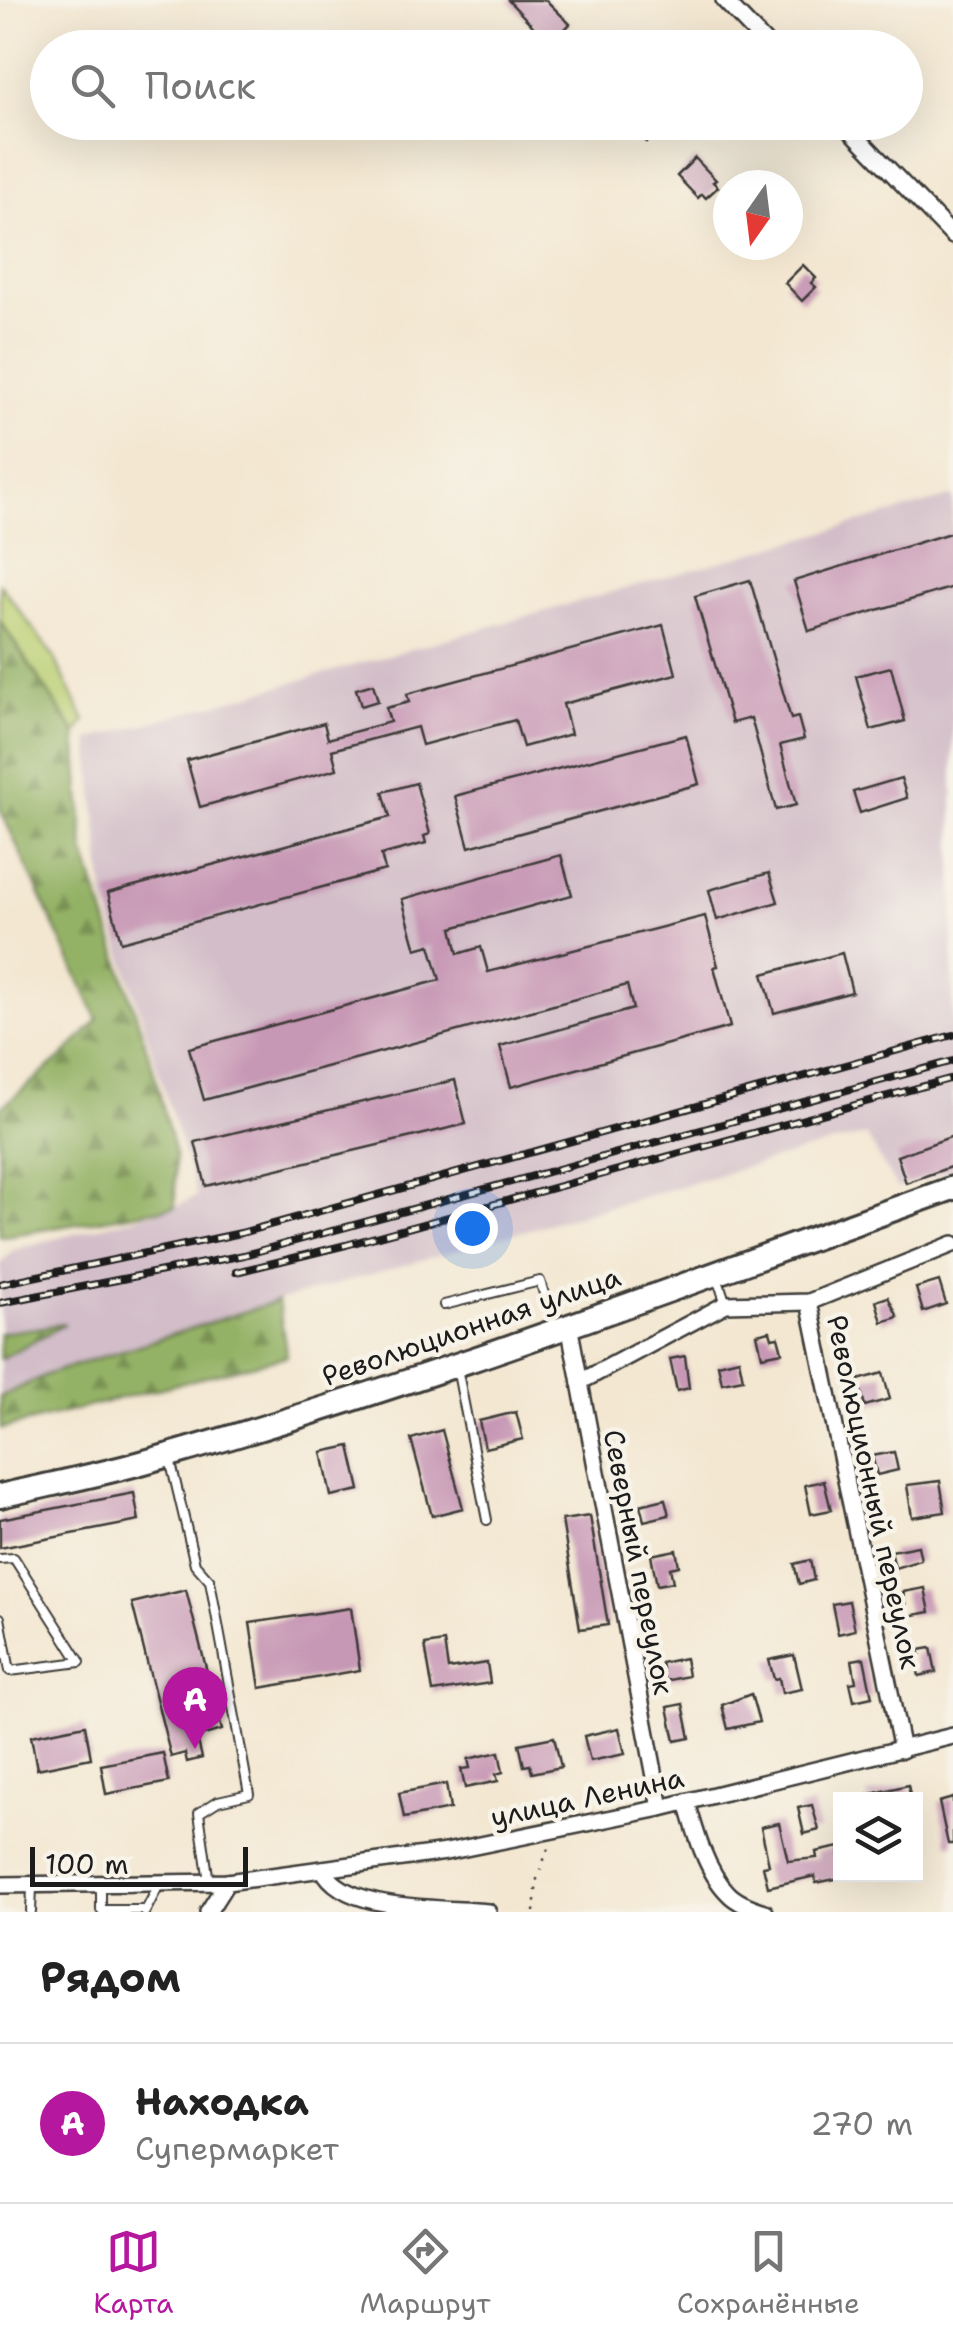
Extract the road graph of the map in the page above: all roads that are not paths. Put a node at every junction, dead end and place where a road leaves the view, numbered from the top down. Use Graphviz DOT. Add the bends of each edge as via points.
graph roads {
  1 [pos="724,0"];
  2 [pos="753,30"];
  3 [pos="860,140"];
  4 [pos="953,236"];
  5 [pos="953,1188"];
  6 [pos="953,1244"];
  7 [pos="716,1272"];
  8 [pos="809,1302"];
  9 [pos="726,1304"];
  10 [pos="444,1305"];
  11 [pos="562,1327"];
  12 [pos="456,1364"];
  13 [pos="580,1382"];
  14 [pos="169,1455"];
  15 [pos="0,1496"];
  16 [pos="487,1520"];
  17 [pos="0,1559"];
  18 [pos="0,1618"];
  19 [pos="953,1736"];
  20 [pos="902,1750"];
  21 [pos="687,1802"];
  22 [pos="661,1808"];
  23 [pos="323,1869"];
  24 [pos="210,1882"];
  25 [pos="227,1882"];
  26 [pos="160,1883"];
  27 [pos="101,1884"];
  28 [pos="0,1885"];
  29 [pos="32,1885"];
  30 [pos="146,1911"];
  31 [pos="31,1912"];
  32 [pos="208,1912"];
  33 [pos="488,1912"];
  34 [pos="764,1912"];
  1 -- 2 [label="street"];
  3 -- 4 [label="street"];
  5 -- 7 [label="main road, Революционная улица"];
  6 -- 8 [label="street"];
  7 -- 9 [label="lane"];
  7 -- 11 [label="main road, Революционная улица"];
  8 -- 9 [label="street"];
  8 -- 20 [label="street, Революционный переулок"];
  9 -- 13 [label="street"];
  10 -- 11 [label="lane" via="540,1282"];
  11 -- 12 [label="main road, Революционная улица"];
  11 -- 13 [label="street, Северный переулок"];
  12 -- 14 [label="main road, Революционная улица"];
  12 -- 16 [label="lane"];
  13 -- 22 [label="street, Северный переулок"];
  14 -- 15 [label="main road, Революционная улица"];
  14 -- 24 [label="lane" via="195,1564 210,1581 249,1794 199,1813"];
  17 -- 18 [label="lane" via="14,1558 80,1662 10,1671"];
  19 -- 20 [label="street, улица Ленина"];
  20 -- 21 [label="street, улица Ленина"];
  21 -- 22 [label="street, улица Ленина"];
  21 -- 34 [label="street" via="727,1892"];
  22 -- 23 [label="street, улица Ленина" via="446,1852"];
  23 -- 25 [label="street, улица Ленина"];
  23 -- 33 [label="street" via="330,1887 349,1900 386,1910"];
  24 -- 25 [label="street, улица Ленина"];
  24 -- 26 [label="street, улица Ленина"];
  25 -- 32 [label="street"];
  26 -- 27 [label="street, улица Ленина"];
  26 -- 30 [label="lane"];
  27 -- 29 [label="street, улица Ленина"];
  27 -- 30 [label="lane" via="101,1910"];
  28 -- 29 [label="street, улица Ленина"];
  29 -- 31 [label="lane"];
}
